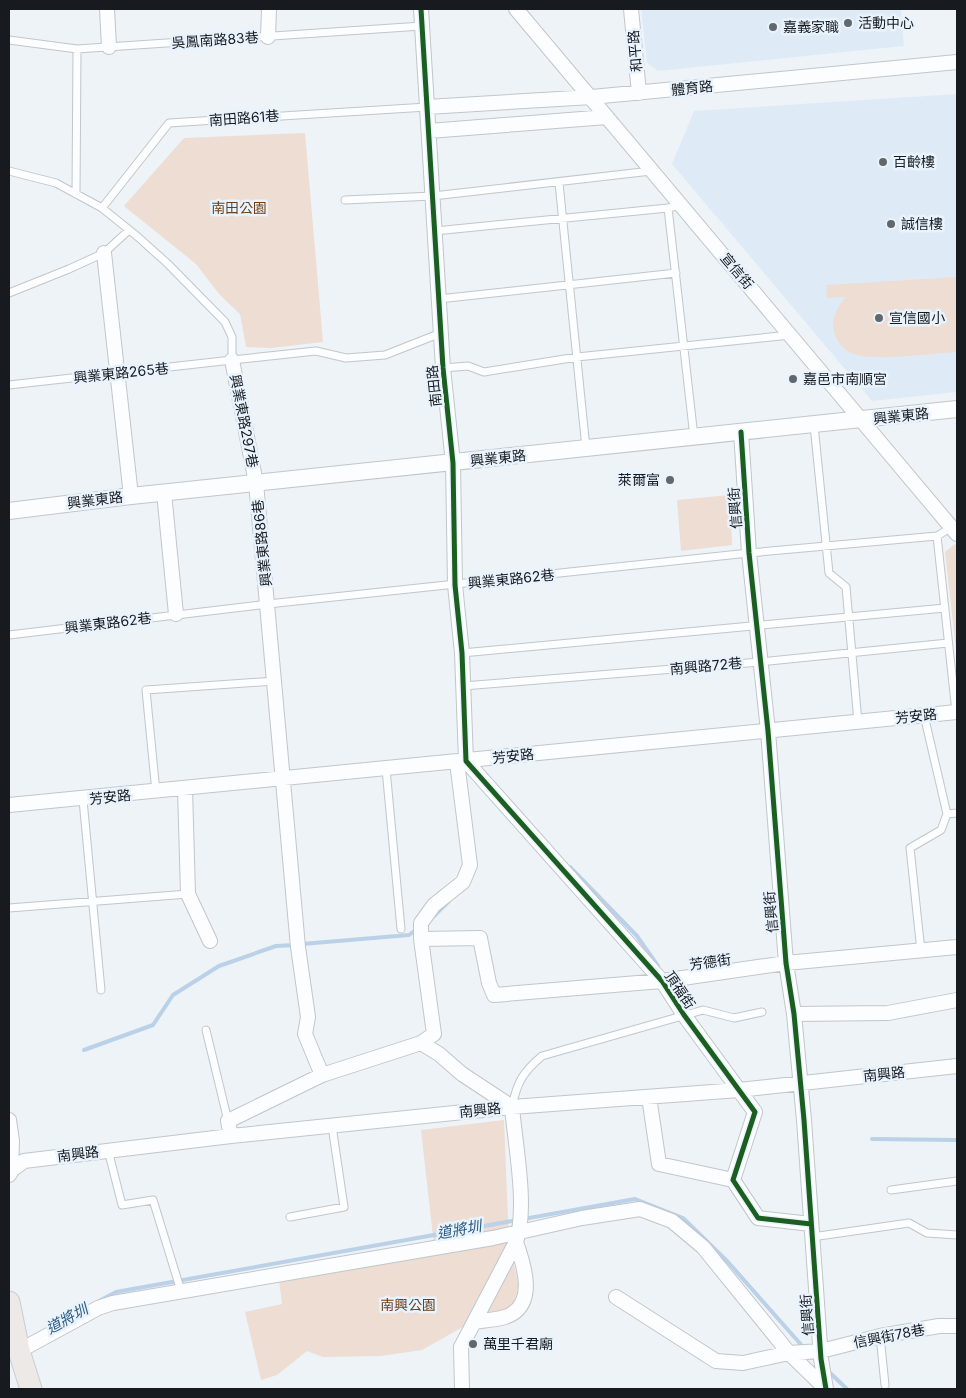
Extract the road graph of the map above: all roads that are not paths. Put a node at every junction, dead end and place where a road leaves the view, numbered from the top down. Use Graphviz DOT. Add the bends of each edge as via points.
graph roads {
  1 [pos="107,9"];
  2 [pos="269,9"];
  3 [pos="421,9"];
  4 [pos="516,9"];
  5 [pos="631,9"];
  6 [pos="422,26"];
  7 [pos="268,37"];
  8 [pos="9,40"];
  9 [pos="109,47"];
  10 [pos="77,49"];
  11 [pos="957,62"];
  12 [pos="639,93"];
  13 [pos="592,97"];
  14 [pos="426,107"];
  15 [pos="607,117"];
  16 [pos="429,131"];
  17 [pos="9,171"];
  18 [pos="651,171"];
  19 [pos="559,183"];
  20 [pos="76,194"];
  21 [pos="433,196"];
  22 [pos="345,200"];
  23 [pos="683,205"];
  24 [pos="102,208"];
  25 [pos="668,208"];
  26 [pos="563,218"];
  27 [pos="128,231"];
  28 [pos="435,231"];
  29 [pos="104,253"];
  30 [pos="676,273"];
  31 [pos="570,285"];
  32 [pos="9,293"];
  33 [pos="439,299"];
  34 [pos="441,332"];
  35 [pos="790,335"];
  36 [pos="683,346"];
  37 [pos="577,357"];
  38 [pos="232,360"];
  39 [pos="443,368"];
  40 [pos="118,373"];
  41 [pos="9,385"];
  42 [pos="957,409"];
  43 [pos="863,420"];
  44 [pos="814,425"];
  45 [pos="741,432"];
  46 [pos="694,437"];
  47 [pos="586,448"];
  48 [pos="453,462"];
  49 [pos="256,483"];
  50 [pos="164,493"];
  51 [pos="131,496"];
  52 [pos="9,511"];
  53 [pos="955,530"];
  54 [pos="937,536"];
  55 [pos="827,546"];
  56 [pos="749,553"];
  57 [pos="455,585"];
  58 [pos="268,604"];
  59 [pos="945,608"];
  60 [pos="176,614"];
  61 [pos="849,617"];
  62 [pos="758,625"];
  63 [pos="9,635"];
  64 [pos="948,643"];
  65 [pos="852,652"];
  66 [pos="462,653"];
  67 [pos="760,662"];
  68 [pos="275,681"];
  69 [pos="463,686"];
  70 [pos="957,712"];
  71 [pos="924,715"];
  72 [pos="858,722"];
  73 [pos="768,731"];
  74 [pos="461,762"];
  75 [pos="386,769"];
  76 [pos="284,779"];
  77 [pos="185,789"];
  78 [pos="156,792"];
  79 [pos="83,800"];
  80 [pos="9,805"];
  81 [pos="957,813"];
  82 [pos="947,814"];
  83 [pos="188,894"];
  84 [pos="92,901"];
  85 [pos="9,908"];
  86 [pos="401,929"];
  87 [pos="421,939"];
  88 [pos="210,941"];
  89 [pos="957,948"];
  90 [pos="921,951"];
  91 [pos="786,963"];
  92 [pos="662,980"];
  93 [pos="100,990"];
  94 [pos="957,1000"];
  95 [pos="762,1012"];
  96 [pos="794,1014"];
  97 [pos="684,1015"];
  98 [pos="206,1030"];
  99 [pos="421,1043"];
  100 [pos="957,1066"];
  101 [pos="322,1075"];
  102 [pos="801,1083"];
  103 [pos="740,1090"];
  104 [pos="649,1097"];
  105 [pos="512,1107"];
  106 [pos="9,1120"];
  107 [pos="228,1120"];
  108 [pos="332,1126"];
  109 [pos="231,1136"];
  110 [pos="108,1150"];
  111 [pos="10,1153"];
  112 [pos="24,1161"];
  113 [pos="10,1173"];
  114 [pos="734,1180"];
  115 [pos="957,1181"];
  116 [pos="891,1190"];
  117 [pos="290,1217"];
  118 [pos="812,1230"];
  119 [pos="957,1235"];
  120 [pos="518,1237"];
  121 [pos="181,1291"];
  122 [pos="616,1297"];
  123 [pos="9,1302"];
  124 [pos="474,1322"];
  125 [pos="957,1326"];
  126 [pos="880,1336"];
  127 [pos="14,1345"];
  128 [pos="809,1353"];
  129 [pos="826,1385"];
  130 [pos="885,1385"];
  131 [pos="31,1389"];
  132 [pos="462,1389"];
  1 -- 9 [label="street"];
  2 -- 7 [label="street"];
  3 -- 6 [label="street, 南田路"];
  4 -- 13 [label="street, 宣信街"];
  5 -- 12 [label="street, 和平路"];
  6 -- 7 [label="lane, 吳鳳南路83巷"];
  6 -- 14 [label="street, 南田路"];
  7 -- 9 [label="lane, 吳鳳南路83巷"];
  8 -- 10 [label="lane, 吳鳳南路83巷"];
  9 -- 10 [label="lane, 吳鳳南路83巷"];
  10 -- 20 [label="lane"];
  11 -- 12 [label="street, 體育路"];
  12 -- 13 [label="street, 體育路"];
  13 -- 14 [label="street, 體育路"];
  13 -- 15 [label="street, 宣信街"];
  14 -- 16 [label="street, 南田路"];
  14 -- 24 [label="lane, 南田路61巷" via="169,123"];
  15 -- 16 [label="street"];
  15 -- 18 [label="street, 宣信街"];
  16 -- 21 [label="street, 南田路"];
  17 -- 20 [label="lane" via="56,183"];
  18 -- 19 [label="lane"];
  18 -- 23 [label="street, 宣信街"];
  19 -- 21 [label="lane"];
  19 -- 26 [label="lane"];
  20 -- 24 [label="lane"];
  21 -- 22 [label="lane"];
  21 -- 28 [label="street, 南田路"];
  23 -- 25 [label="lane"];
  23 -- 35 [label="street, 宣信街"];
  24 -- 27 [label="lane"];
  25 -- 26 [label="lane"];
  25 -- 30 [label="lane"];
  26 -- 28 [label="lane"];
  26 -- 31 [label="lane"];
  27 -- 29 [label="lane"];
  27 -- 38 [label="lane" via="168,264 225,322 232,337"];
  28 -- 33 [label="street, 南田路"];
  29 -- 32 [label="lane"];
  29 -- 40 [label="street"];
  30 -- 31 [label="lane"];
  30 -- 36 [label="lane"];
  31 -- 33 [label="lane"];
  31 -- 37 [label="lane"];
  33 -- 34 [label="street, 南田路"];
  34 -- 38 [label="lane, 興業東路265巷" via="385,355 346,358 316,351"];
  34 -- 39 [label="street, 南田路"];
  35 -- 36 [label="lane"];
  35 -- 43 [label="street, 宣信街"];
  36 -- 37 [label="lane"];
  36 -- 46 [label="lane"];
  37 -- 39 [label="lane" via="484,372 468,366"];
  37 -- 47 [label="lane"];
  38 -- 40 [label="lane, 興業東路265巷"];
  38 -- 49 [label="street, 興業東路297巷"];
  39 -- 48 [label="street, 南田路"];
  40 -- 41 [label="lane, 興業東路265巷"];
  40 -- 51 [label="street"];
  42 -- 43 [label="street, 興業東路"];
  43 -- 44 [label="street, 興業東路"];
  43 -- 53 [label="street, 宣信街"];
  44 -- 45 [label="street, 興業東路"];
  44 -- 55 [label="lane"];
  45 -- 46 [label="street, 興業東路"];
  45 -- 56 [label="street, 信興街"];
  46 -- 47 [label="street, 興業東路"];
  47 -- 48 [label="street, 興業東路"];
  48 -- 49 [label="street, 興業東路"];
  48 -- 57 [label="street, 南田路"];
  49 -- 50 [label="street, 興業東路"];
  49 -- 58 [label="street, 興業東路86巷"];
  50 -- 51 [label="street, 興業東路"];
  50 -- 60 [label="street"];
  51 -- 52 [label="street, 興業東路"];
  53 -- 54 [label="lane, 興業東路62巷"];
  54 -- 55 [label="lane, 興業東路62巷"];
  54 -- 59 [label="lane"];
  55 -- 56 [label="lane, 興業東路62巷"];
  55 -- 61 [label="lane" via="829,573 846,587"];
  56 -- 57 [label="lane, 興業東路62巷"];
  56 -- 62 [label="street, 信興街"];
  57 -- 58 [label="lane, 興業東路62巷"];
  57 -- 66 [label="street, 南田路"];
  58 -- 60 [label="lane, 興業東路62巷"];
  58 -- 68 [label="street, 興業東路86巷"];
  59 -- 61 [label="lane"];
  59 -- 64 [label="lane"];
  60 -- 63 [label="lane, 興業東路62巷"];
  61 -- 62 [label="lane"];
  61 -- 65 [label="lane"];
  62 -- 66 [label="lane"];
  62 -- 67 [label="street, 信興街"];
  64 -- 65 [label="lane, 南興路72巷"];
  64 -- 70 [label="lane"];
  65 -- 67 [label="lane, 南興路72巷"];
  65 -- 72 [label="lane"];
  66 -- 69 [label="street, 南田路"];
  67 -- 69 [label="lane, 南興路72巷"];
  67 -- 73 [label="street, 信興街"];
  68 -- 76 [label="street, 興業東路86巷"];
  68 -- 78 [label="lane" via="146,690"];
  69 -- 74 [label="street, 南田路"];
  70 -- 71 [label="street, 芳安路"];
  71 -- 72 [label="street, 芳安路"];
  71 -- 82 [label="lane"];
  72 -- 73 [label="street, 芳安路"];
  73 -- 74 [label="street, 芳安路"];
  73 -- 91 [label="street, 信興街"];
  74 -- 75 [label="street, 芳安路"];
  74 -- 87 [label="street, 南田路" via="470,866 463,882 434,905 421,923"];
  74 -- 92 [label="street, 頂福街"];
  75 -- 76 [label="street, 芳安路"];
  75 -- 86 [label="lane"];
  76 -- 77 [label="street, 芳安路"];
  76 -- 101 [label="street, 興業東路86巷" via="298,947 308,1016 305,1034"];
  77 -- 78 [label="street, 芳安路"];
  77 -- 83 [label="street"];
  78 -- 79 [label="street, 芳安路"];
  79 -- 80 [label="street, 芳安路"];
  79 -- 84 [label="lane"];
  81 -- 82 [label="lane"];
  82 -- 90 [label="lane" via="941,830 910,848"];
  83 -- 84 [label="lane"];
  83 -- 88 [label="street"];
  84 -- 85 [label="lane"];
  84 -- 93 [label="lane"];
  87 -- 92 [label="street, 芳德街" via="480,938 494,995"];
  87 -- 99 [label="street" via="434,1034"];
  89 -- 90 [label="street, 芳德街"];
  90 -- 91 [label="street, 芳德街"];
  91 -- 92 [label="street, 芳德街"];
  91 -- 96 [label="street, 信興街"];
  92 -- 97 [label="street, 頂福街"];
  94 -- 96 [label="street" via="888,1013"];
  95 -- 97 [label="lane" via="734,1018 704,1010"];
  96 -- 102 [label="street, 信興街"];
  97 -- 103 [label="street, 頂福街"];
  97 -- 105 [label="lane" via="542,1056 517,1085"];
  98 -- 107 [label="lane"];
  99 -- 101 [label="street"];
  99 -- 105 [label="street"];
  100 -- 102 [label="street, 南興路"];
  101 -- 107 [label="street"];
  102 -- 103 [label="street, 南興路"];
  102 -- 118 [label="street, 信興街"];
  103 -- 104 [label="street, 南興路"];
  103 -- 114 [label="street, 頂福街" via="755,1112"];
  104 -- 105 [label="street, 南興路"];
  104 -- 114 [label="street" via="659,1164"];
  105 -- 108 [label="street, 南興路"];
  105 -- 120 [label="street" via="521,1207"];
  106 -- 111 [label="street"];
  107 -- 109 [label="street"];
  108 -- 109 [label="street, 南興路"];
  108 -- 117 [label="lane" via="344,1207"];
  109 -- 110 [label="street, 南興路"];
  110 -- 112 [label="street, 南興路"];
  110 -- 121 [label="lane" via="122,1205 153,1200"];
  111 -- 112 [label="street"];
  111 -- 113 [label="street"];
  112 -- 113 [label="street"];
  114 -- 118 [label="street" via="758,1218"];
  115 -- 116 [label="lane"];
  118 -- 119 [label="lane" via="909,1223 927,1233"];
  118 -- 128 [label="street, 信興街"];
  120 -- 121 [label="street"];
  120 -- 124 [label="street"];
  120 -- 124 [label="street" via="526,1274 526,1293 520,1307 506,1317"];
  120 -- 128 [label="street" via="640,1208 672,1221 703,1246"];
  121 -- 127 [label="street" via="113,1303"];
  122 -- 128 [label="street, 信興街78巷" via="716,1361 743,1363"];
  123 -- 127 [label="main road"];
  124 -- 132 [label="street" via="461,1347"];
  125 -- 126 [label="street, 信興街78巷"];
  126 -- 128 [label="street, 信興街78巷"];
  126 -- 130 [label="lane"];
  127 -- 131 [label="main road"];
  128 -- 129 [label="street, 信興街"];
  128 -- 129 [label="street"];
}
